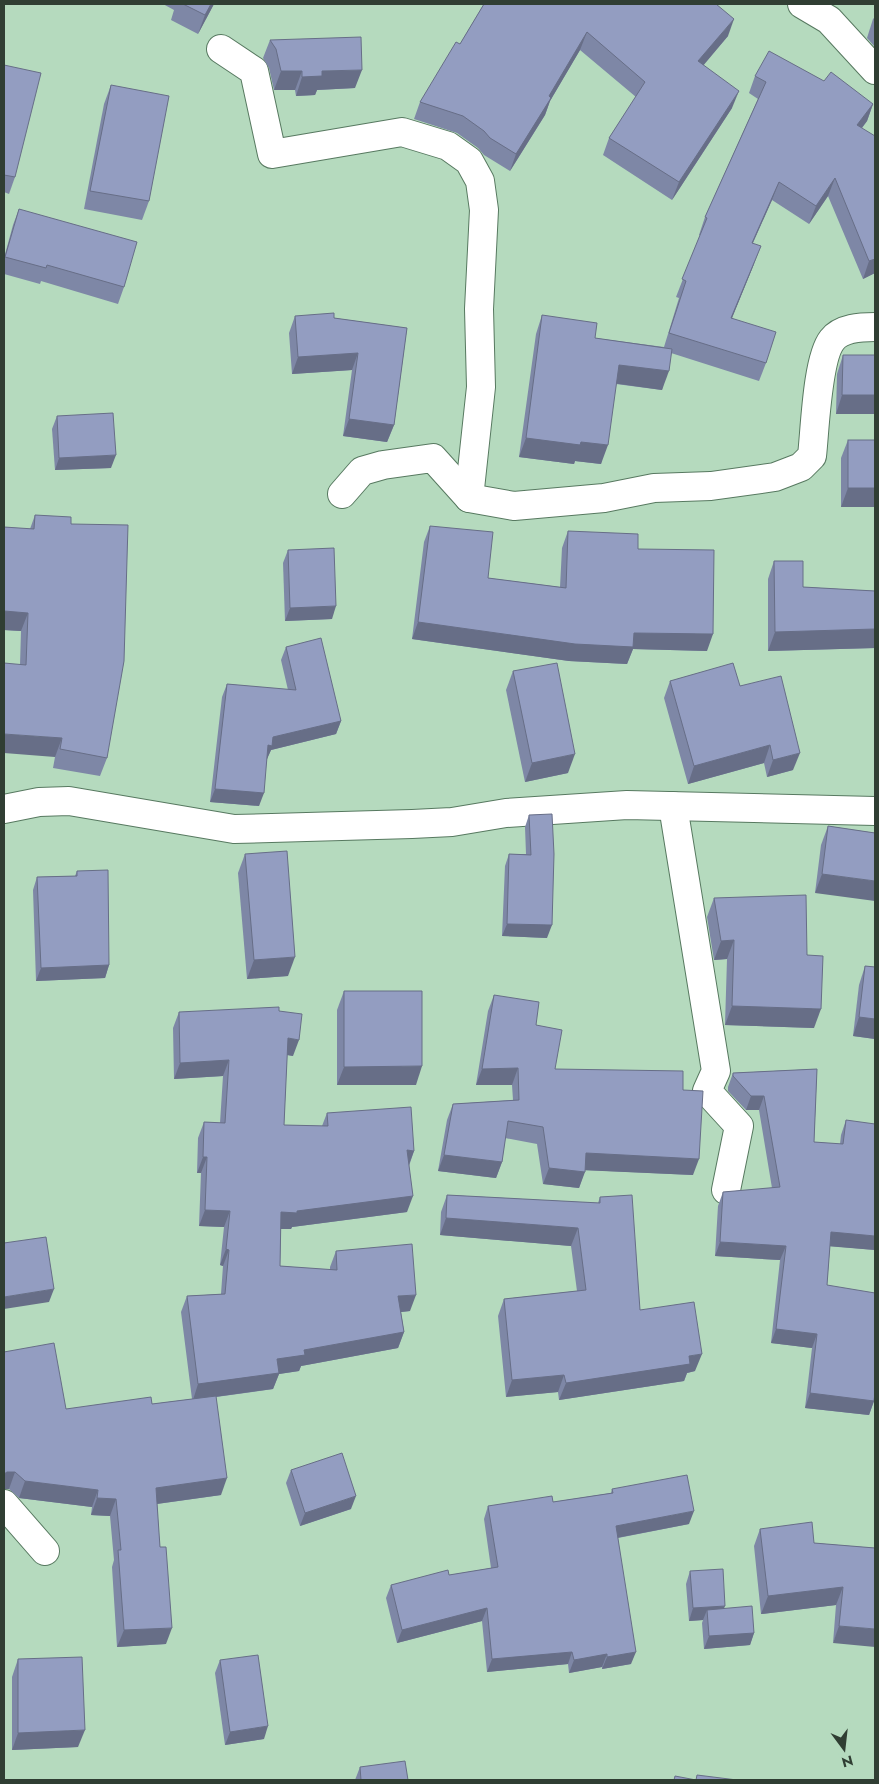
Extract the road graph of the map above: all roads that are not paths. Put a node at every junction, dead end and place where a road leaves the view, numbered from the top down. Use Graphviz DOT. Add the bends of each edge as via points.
graph roads {
  1 [pos="802,4"];
  2 [pos="221,49"];
  3 [pos="875,70"];
  4 [pos="875,326"];
  5 [pos="342,494"];
  6 [pos="469,498"];
  7 [pos="673,806"];
  8 [pos="4,809"];
  9 [pos="875,811"];
  10 [pos="726,1190"];
  11 [pos="4,1504"];
  12 [pos="45,1551"];
  1 -- 3 [label="street" via="829,20"];
  2 -- 6 [label="street" via="254,71 272,154 402,132 448,146 469,161 480,181 484,210 479,309 481,387"];
  4 -- 6 [label="street" via="854,328 832,340 823,359 812,456 801,467 776,477 711,486 654,488 514,506"];
  5 -- 6 [label="street" via="362,472 382,465 433,458"];
  7 -- 8 [label="street" via="627,805 506,813 452,822 234,829 69,801 39,802"];
  7 -- 9 [label="street"];
  7 -- 10 [label="street" via="716,1071 707,1091 739,1126"];
  11 -- 12 [label="street"];
}
